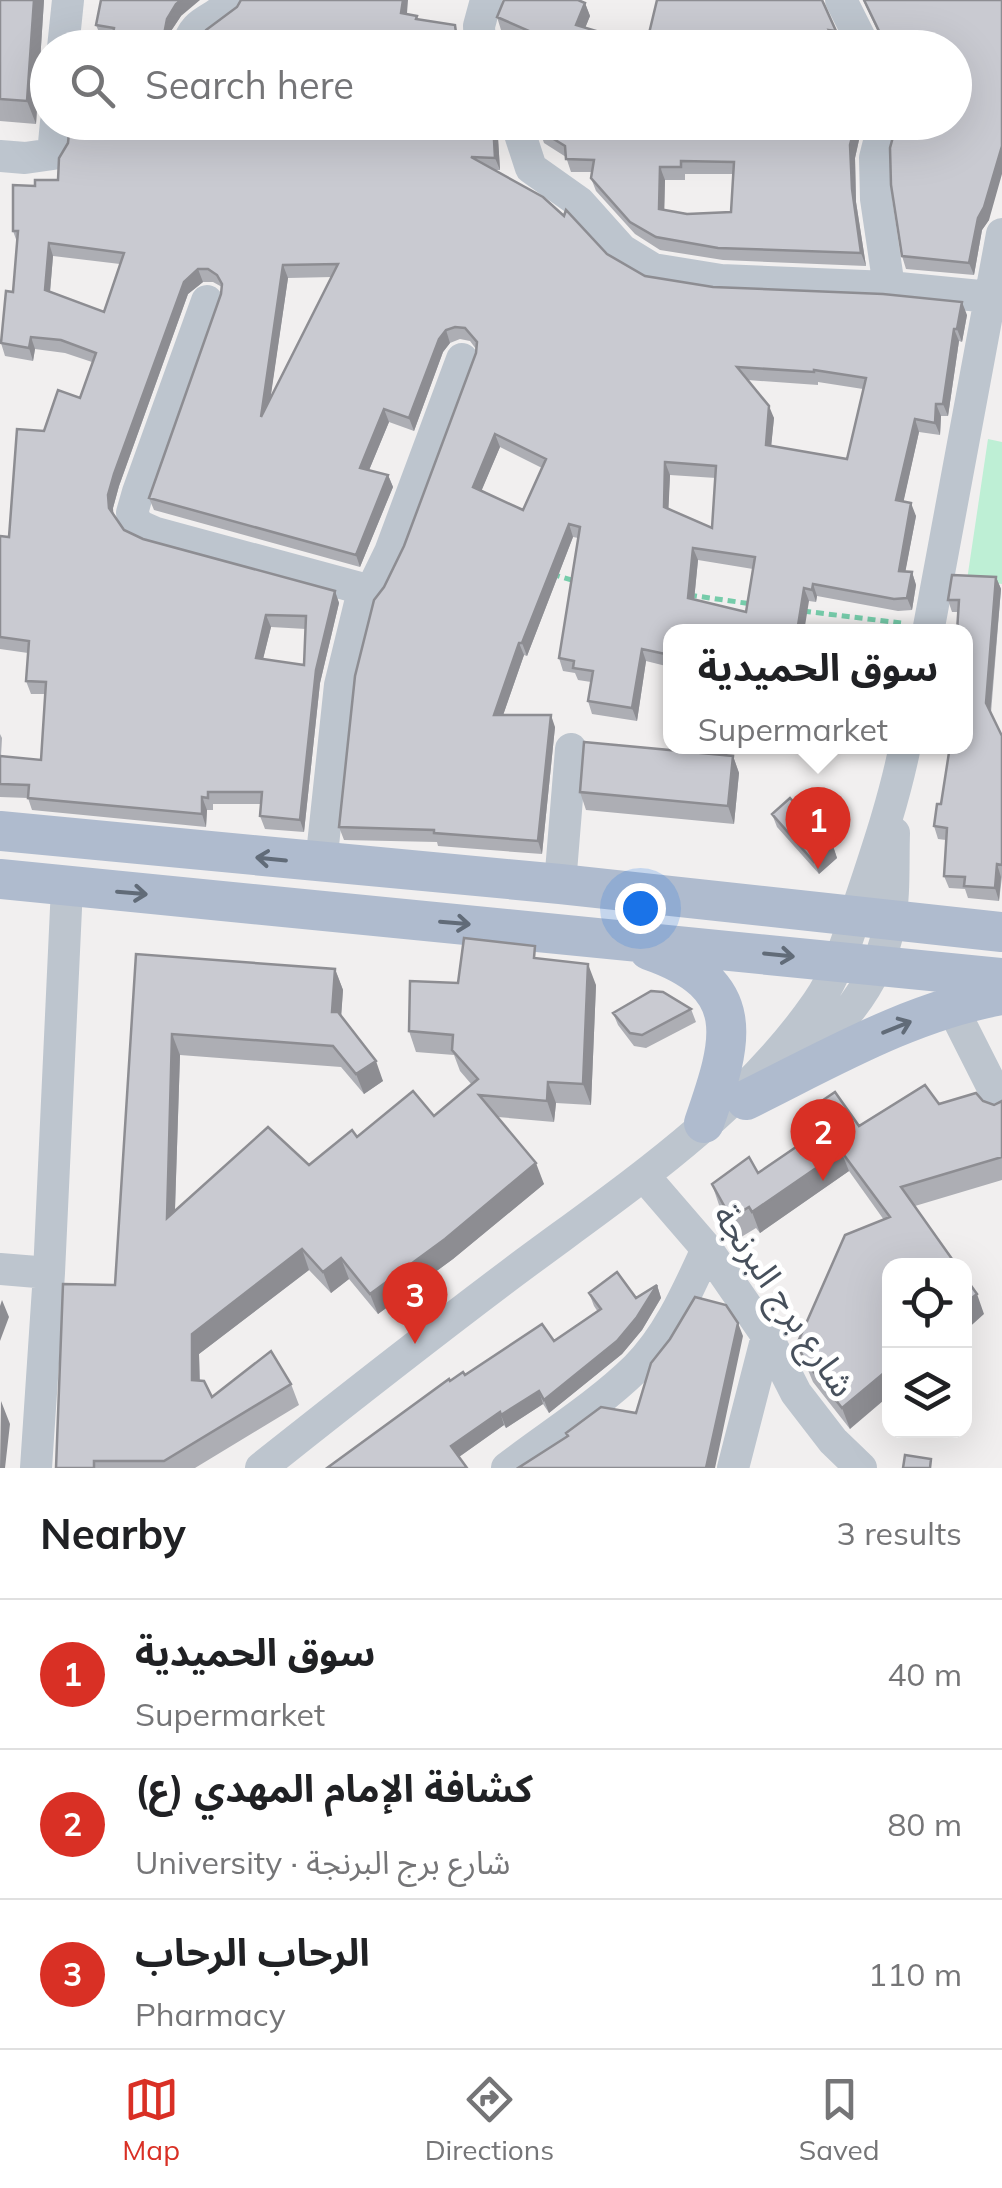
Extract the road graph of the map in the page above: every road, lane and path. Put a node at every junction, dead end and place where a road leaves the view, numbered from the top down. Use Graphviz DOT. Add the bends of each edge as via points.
graph roads {
  1 [pos="68,0"];
  2 [pos="231,0"];
  3 [pos="486,0"];
  4 [pos="841,0"];
  5 [pos="65,30"];
  6 [pos="195,30"];
  7 [pos="479,30"];
  8 [pos="856,30"];
  9 [pos="54,140"];
  10 [pos="522,140"];
  11 [pos="880,140"];
  12 [pos="0,156"];
  13 [pos="1002,234"];
  14 [pos="889,287"];
  15 [pos="990,296"];
  16 [pos="206,301"];
  17 [pos="462,359"];
  18 [pos="536,569"];
  19 [pos="593,587"];
  20 [pos="371,591"];
  21 [pos="680,594"];
  22 [pos="759,605"];
  23 [pos="798,610"];
  24 [pos="894,624"];
  25 [pos="929,624"];
  26 [pos="571,749"];
  27 [pos="903,754"];
  28 [pos="0,832"];
  29 [pos="321,864"];
  30 [pos="0,879"];
  31 [pos="560,884"];
  32 [pos="67,887"];
  33 [pos="872,919"];
  34 [pos="1002,932"];
  35 [pos="612,938"];
  36 [pos="858,963"];
  37 [pos="1002,978"];
  38 [pos="1002,995"];
  39 [pos="952,1007"];
  40 [pos="746,1100"];
  41 [pos="1002,1106"];
  42 [pos="696,1131"];
  43 [pos="644,1176"];
  44 [pos="707,1249"];
  45 [pos="0,1269"];
  46 [pos="49,1274"];
  47 [pos="766,1336"];
  48 [pos="831,1455"];
  49 [pos="36,1468"];
  50 [pos="260,1468"];
  51 [pos="507,1468"];
  52 [pos="734,1468"];
  53 [pos="861,1468"];
  1 -- 5 [label="street"];
  2 -- 6 [label="street"];
  3 -- 7 [label="street"];
  4 -- 8 [label="street"];
  9 -- 12 [label="street" via="53,154"];
  10 -- 14 [label="street" via="531,168 580,202 608,238 653,270"];
  11 -- 14 [label="street" via="875,172"];
  13 -- 15 [label="street"];
  14 -- 15 [label="street"];
  15 -- 25 [label="street"];
  16 -- 20 [label="street" via="138,492 132,513 138,525"];
  17 -- 20 [label="street"];
  18 -- 19 [label="path"];
  20 -- 29 [label="street" via="360,603 340,685"];
  21 -- 22 [label="path"];
  23 -- 24 [label="path"];
  26 -- 31 [label="street"];
  27 -- 33 [label="street"];
  29 -- 28 [label="main road, one-way"];
  29 -- 31 [label="main road"];
  30 -- 32 [label="main road"];
  31 -- 33 [label="main road"];
  32 -- 35 [label="main road, one-way"];
  32 -- 46 [label="street"];
  33 -- 34 [label="main road"];
  33 -- 36 [label="street"];
  35 -- 36 [label="main road, one-way"];
  35 -- 42 [label="main road" via="692,969 722,1006 726,1055"];
  36 -- 37 [label="main road"];
  36 -- 40 [label="street" via="864,992 826,1037"];
  36 -- 42 [label="street"];
  38 -- 39 [label="main road"];
  40 -- 39 [label="main road, one-way"];
  39 -- 41 [label="street"];
  40 -- 42 [label="street"];
  42 -- 43 [label="street"];
  43 -- 44 [label="street, شارع برج البرنجة"];
  43 -- 50 [label="street"];
  44 -- 47 [label="street, شارع برج البرنجة"];
  44 -- 51 [label="street" via="677,1312 638,1366"];
  45 -- 46 [label="street"];
  46 -- 49 [label="street"];
  47 -- 48 [label="street, شارع برج البرنجة"];
  47 -- 52 [label="street"];
  48 -- 53 [label="street, شارع برج البرنجة"];
}
